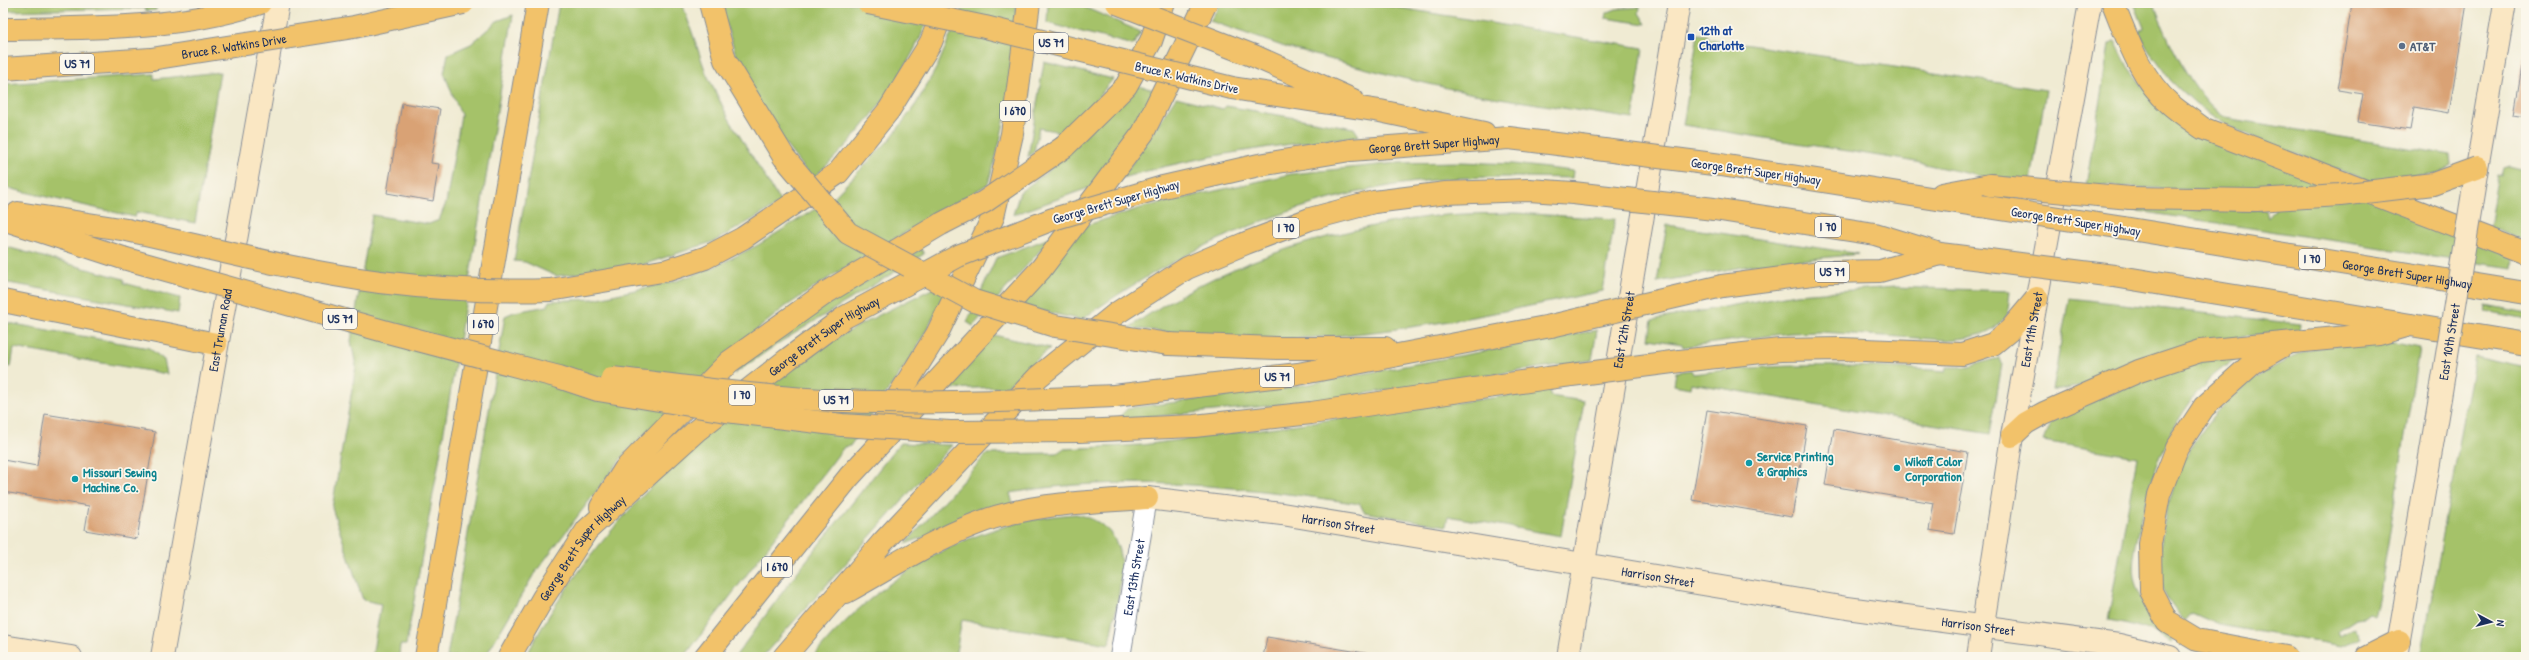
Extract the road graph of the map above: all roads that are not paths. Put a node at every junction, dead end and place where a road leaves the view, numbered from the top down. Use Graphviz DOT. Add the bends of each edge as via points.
graph roads {
  1 [pos="260,3"];
  2 [pos="278,3"];
  3 [pos="463,3"];
  4 [pos="538,3"];
  5 [pos="710,3"];
  6 [pos="868,3"];
  7 [pos="946,3"];
  8 [pos="1029,3"];
  9 [pos="1117,3"];
  10 [pos="1164,3"];
  11 [pos="1206,3"];
  12 [pos="1679,3"];
  13 [pos="2090,3"];
  14 [pos="2113,3"];
  15 [pos="2505,3"];
  16 [pos="3,29"];
  17 [pos="3,69"];
  18 [pos="1380,111"];
  19 [pos="1509,138"];
  20 [pos="2477,168"];
  21 [pos="1929,197"];
  22 [pos="3,210"];
  23 [pos="3,219"];
  24 [pos="2526,253"];
  25 [pos="1940,254"];
  26 [pos="2526,293"];
  27 [pos="2037,298"];
  28 [pos="3,302"];
  29 [pos="2410,325"];
  30 [pos="2288,342"];
  31 [pos="216,344"];
  32 [pos="2526,344"];
  33 [pos="1438,348"];
  34 [pos="559,376"];
  35 [pos="2012,436"];
  36 [pos="849,477"];
  37 [pos="1147,498"];
  38 [pos="586,530"];
  39 [pos="1584,564"];
  40 [pos="835,598"];
  41 [pos="1983,626"];
  42 [pos="3,646"];
  43 [pos="2398,649"];
  44 [pos="427,651"];
  45 [pos="71,657"];
  46 [pos="162,657"];
  47 [pos="509,657"];
  48 [pos="705,657"];
  49 [pos="784,657"];
  50 [pos="1120,657"];
  51 [pos="1568,657"];
  52 [pos="1978,657"];
  53 [pos="2170,657"];
  54 [pos="2286,657"];
  55 [pos="2367,657"];
  1 -- 16 [label="highway" via="213,15 159,23"];
  2 -- 31 [label="main road, East Truman Road"];
  3 -- 17 [label="highway, Bruce R. Watkins Drive / US 71, bridge" via="354,27 151,59"];
  4 -- 44 [label="highway, I 670"];
  5 -- 33 [label="highway, bridge" via="726,60 784,157 848,233 974,301 1055,326 1168,344 1276,348"];
  6 -- 18 [label="highway, Bruce R. Watkins Drive / US 71, bridge" via="985,27 1232,88"];
  7 -- 22 [label="highway, bridge" via="931,42 893,103 838,173 743,238 705,258 668,270 550,290 505,292 450,289 379,282 127,230"];
  8 -- 36 [label="highway, I 670" via="1012,134 993,217 937,334"];
  9 -- 18 [label="highway, bridge" via="1254,56"];
  10 -- 38 [label="highway, bridge" via="1151,41 1126,86 1064,147 984,202 941,224 827,292 730,362 625,469"];
  11 -- 36 [label="highway" via="1138,140 1041,269"];
  12 -- 39 [label="main road, East 12th Street"];
  13 -- 27 [label="main road, East 11th Street"];
  14 -- 24 [label="highway" via="2150,82 2169,103 2202,128"];
  15 -- 20 [label="main road, East 10th Street"];
  18 -- 19 [label="highway, Bruce R. Watkins Drive / US 71"];
  19 -- 21 [label="highway, George Brett Super Highway / I 70, bridge" via="1721,165"];
  19 -- 38 [label="highway, George Brett Super Highway / I 70, bridge" via="1350,150 1259,165 1163,187 1053,219 958,256 845,317 696,431"];
  20 -- 21 [label="highway, bridge" via="2433,184 2340,195 2257,200 2130,198 1990,185"];
  20 -- 43 [label="main road, East 10th Street, bridge"];
  21 -- 26 [label="highway, George Brett Super Highway / I 70, bridge"];
  23 -- 34 [label="highway, US 71, bridge" via="123,258 392,333"];
  25 -- 29 [label="highway, I 70, bridge" via="2114,276"];
  25 -- 33 [label="highway, US 71, bridge" via="1880,271 1828,272 1722,286 1551,326"];
  25 -- 40 [label="highway, I 70, bridge" via="1875,234 1714,209 1529,190 1446,193 1374,202 1310,219 1187,268 1117,313 1038,377"];
  27 -- 34 [label="highway, bridge" via="2010,330 1993,344 1962,354 1841,349 1796,350 1680,361 1303,414 1194,426 1079,431 950,432 842,425 726,411 598,390"];
  27 -- 35 [label="main road, East 11th Street"];
  28 -- 31 [label="highway"];
  29 -- 30 [label="highway" via="2379,334"];
  29 -- 32 [label="highway, I 70"];
  30 -- 35 [label="highway" via="2200,351 2139,371 2044,413 2026,423"];
  30 -- 54 [label="highway" via="2252,363 2200,413 2177,448 2159,495 2150,544 2151,591 2167,622 2197,640"];
  31 -- 46 [label="main road, East Truman Road"];
  33 -- 34 [label="highway, US 71, bridge" via="1298,374 1114,396 950,403 843,401 731,392 600,377"];
  35 -- 41 [label="main road, East 11th Street"];
  36 -- 48 [label="highway, I 670"];
  37 -- 39 [label="main road, Harrison Street" via="1282,514"];
  37 -- 40 [label="highway" via="1051,506 1007,514 973,525 930,545"];
  37 -- 50 [label="street, East 13th Street"];
  38 -- 47 [label="highway, George Brett Super Highway / I 70"];
  39 -- 41 [label="main road, Harrison Street" via="1847,608"];
  39 -- 51 [label="main road, East 12th Street"];
  40 -- 49 [label="highway, I 70"];
  41 -- 52 [label="main road, East 11th Street"];
  41 -- 53 [label="main road, Harrison Street" via="2119,645"];
  42 -- 45 [label="main road"];
  43 -- 55 [label="highway"];
}
